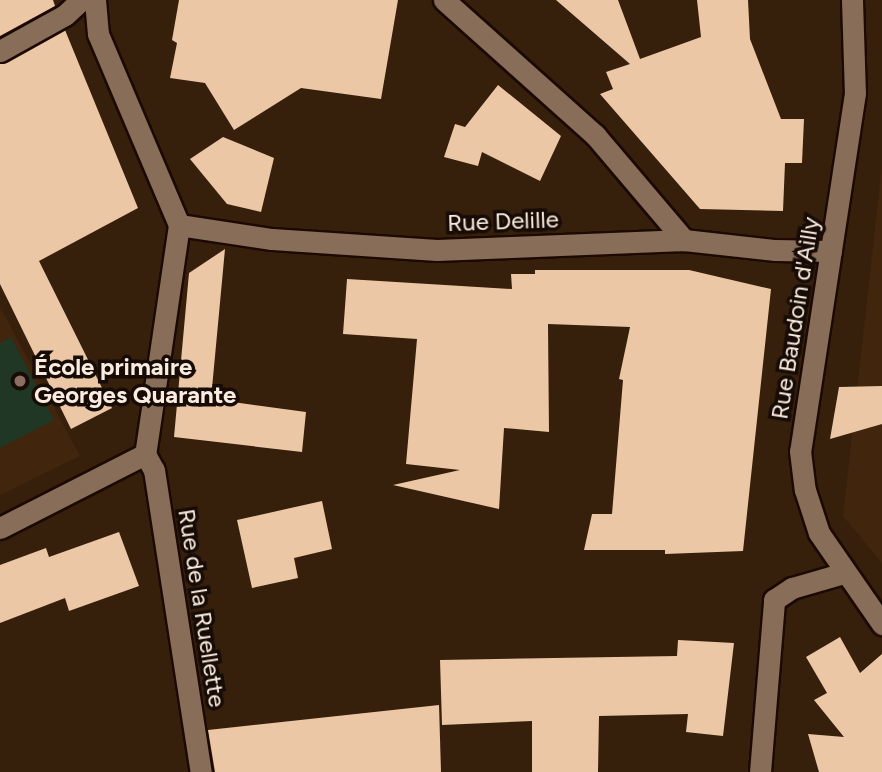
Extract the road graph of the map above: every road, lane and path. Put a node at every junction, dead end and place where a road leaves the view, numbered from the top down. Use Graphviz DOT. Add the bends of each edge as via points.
graph roads {
  1 [pos="81,0"];
  2 [pos="95,0"];
  3 [pos="444,0"];
  4 [pos="852,0"];
  5 [pos="0,51"];
  6 [pos="178,225"];
  7 [pos="684,240"];
  8 [pos="831,251"];
  9 [pos="145,454"];
  10 [pos="0,528"];
  11 [pos="844,573"];
  12 [pos="882,624"];
  13 [pos="201,772"];
  14 [pos="760,772"];
  1 -- 5 [label="street" via="65,15"];
  2 -- 6 [label="street" via="98,34"];
  3 -- 7 [label="street" via="595,135"];
  4 -- 8 [label="street, Rue Baudoin d'Ailly" via="855,93"];
  6 -- 7 [label="street, Rue Delille" via="272,239 437,250"];
  6 -- 9 [label="street"];
  7 -- 8 [label="street, Rue Delille"];
  8 -- 11 [label="street, Rue Baudoin d'Ailly" via="800,451 805,490 819,533"];
  9 -- 10 [label="street"];
  9 -- 13 [label="street, Rue de la Ruellette" via="154,470"];
  11 -- 12 [label="street, Rue Baudoin d'Ailly"];
  11 -- 14 [label="street" via="792,588 774,600"];
}
